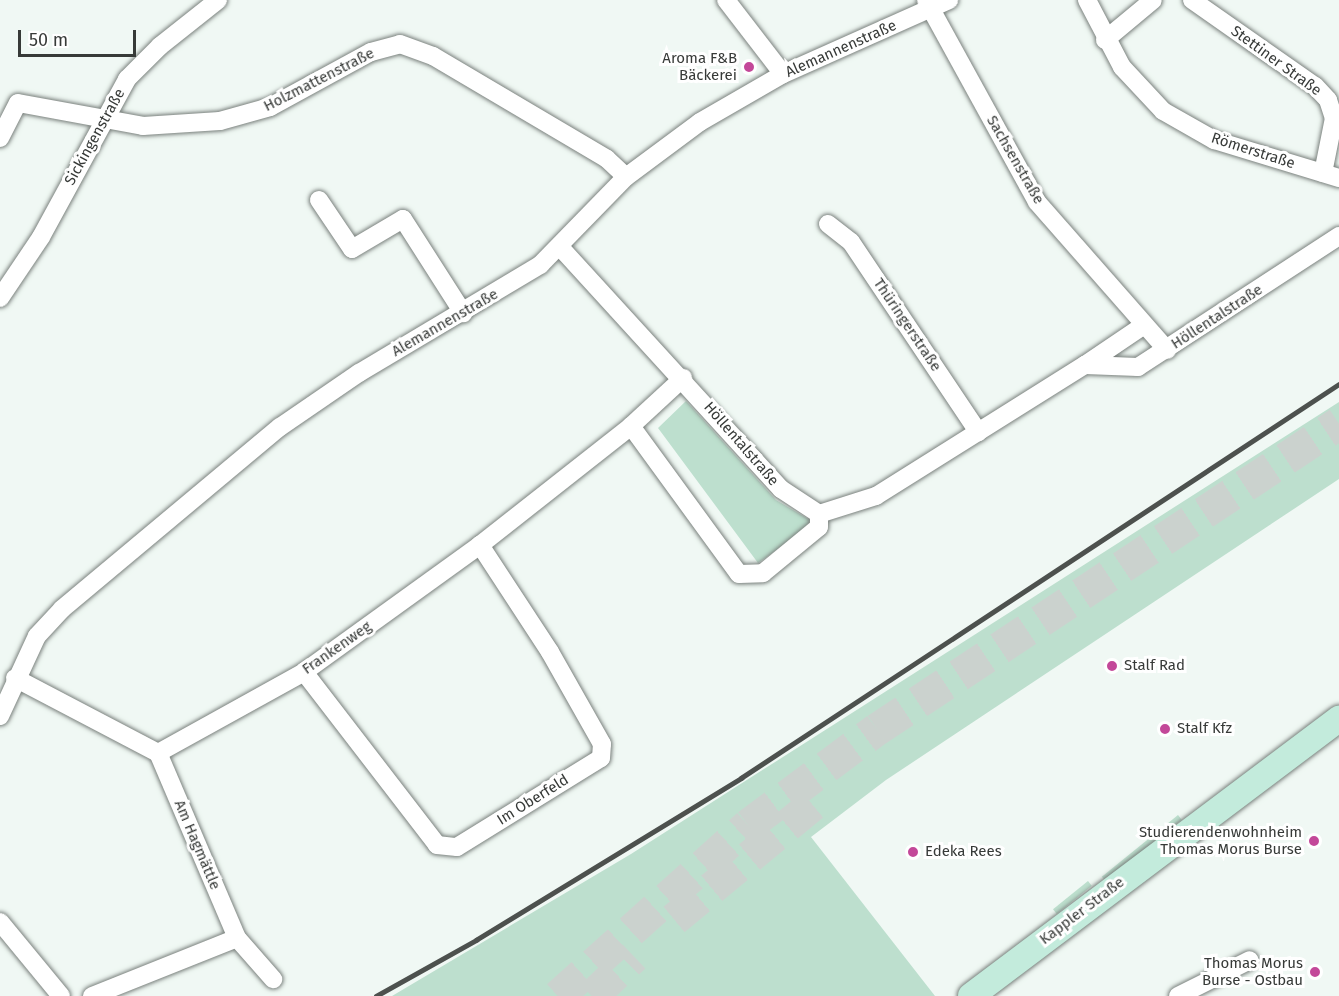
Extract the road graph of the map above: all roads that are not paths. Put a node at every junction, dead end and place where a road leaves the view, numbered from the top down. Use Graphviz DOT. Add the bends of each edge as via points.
graph roads {
  1 [pos="218,0"];
  2 [pos="726,0"];
  3 [pos="949,0"];
  4 [pos="1087,0"];
  5 [pos="1153,0"];
  6 [pos="1192,0"];
  7 [pos="928,5"];
  8 [pos="1105,40"];
  9 [pos="783,74"];
  10 [pos="104,118"];
  11 [pos="0,138"];
  12 [pos="1331,175"];
  13 [pos="626,177"];
  14 [pos="319,200"];
  15 [pos="828,224"];
  16 [pos="1339,236"];
  17 [pos="560,247"];
  18 [pos="0,298"];
  19 [pos="463,312"];
  20 [pos="1144,325"];
  21 [pos="1167,350"];
  22 [pos="1085,364"];
  23 [pos="683,378"];
  24 [pos="631,426"];
  25 [pos="978,432"];
  26 [pos="819,521"];
  27 [pos="480,545"];
  28 [pos="304,672"];
  29 [pos="15,678"];
  30 [pos="0,716"];
  31 [pos="1339,719"];
  32 [pos="158,753"];
  33 [pos="0,922"];
  34 [pos="237,938"];
  35 [pos="1250,960"];
  36 [pos="273,979"];
  37 [pos="62,996"];
  38 [pos="92,996"];
  39 [pos="971,996"];
  40 [pos="1178,996"];
  1 -- 10 [label="street, Sickingenstraße" via="160,46 127,79"];
  2 -- 9 [label="street"];
  3 -- 7 [label="street, Alemannenstraße"];
  4 -- 8 [label="street, Römerstraße"];
  5 -- 8 [label="street"];
  6 -- 12 [label="street, Stettiner Straße" via="1315,86 1328,100 1334,118"];
  7 -- 9 [label="street, Alemannenstraße"];
  7 -- 20 [label="street, Sachsenstraße" via="1037,202"];
  8 -- 12 [label="street, Römerstraße" via="1143,92 1186,126 1214,140"];
  9 -- 13 [label="street, Alemannenstraße" via="700,122"];
  10 -- 11 [label="street, Holzmattenstraße" via="18,103"];
  10 -- 13 [label="street, Holzmattenstraße" via="143,126 220,121 270,107 371,52 400,44 434,56 607,159"];
  10 -- 18 [label="street, Sickingenstraße" via="41,237"];
  13 -- 17 [label="street, Alemannenstraße"];
  14 -- 19 [label="street" via="352,249 403,219"];
  15 -- 25 [label="street, Thüringerstraße" via="852,242"];
  16 -- 21 [label="street, Höllentalstraße"];
  17 -- 19 [label="street, Alemannenstraße" via="524,276"];
  17 -- 23 [label="street, Höllentalstraße"];
  19 -- 29 [label="street, Alemannenstraße" via="359,373 234,464 62,609 37,636"];
  20 -- 21 [label="street, Sachsenstraße"];
  20 -- 22 [label="street"];
  21 -- 22 [label="street, Höllentalstraße" via="1138,367"];
  22 -- 25 [label="street"];
  23 -- 24 [label="street, Frankenweg"];
  23 -- 26 [label="street, Höllentalstraße" via="781,489"];
  24 -- 26 [label="street" via="739,574 763,573"];
  24 -- 27 [label="street, Frankenweg"];
  25 -- 26 [label="street" via="876,496"];
  27 -- 28 [label="street, Frankenweg"];
  27 -- 28 [label="street, Im Oberfeld" via="550,652 602,744 601,758 457,848 437,845"];
  28 -- 32 [label="street, Frankenweg"];
  29 -- 30 [label="street, Alemannenstraße"];
  29 -- 32 [label="street"];
  31 -- 39 [label="street, Kappler Straße"];
  32 -- 34 [label="street, Am Hagmättle"];
  33 -- 37 [label="street"];
  34 -- 36 [label="street, Am Hagmättle"];
  34 -- 38 [label="street"];
  35 -- 40 [label="street"];
}
